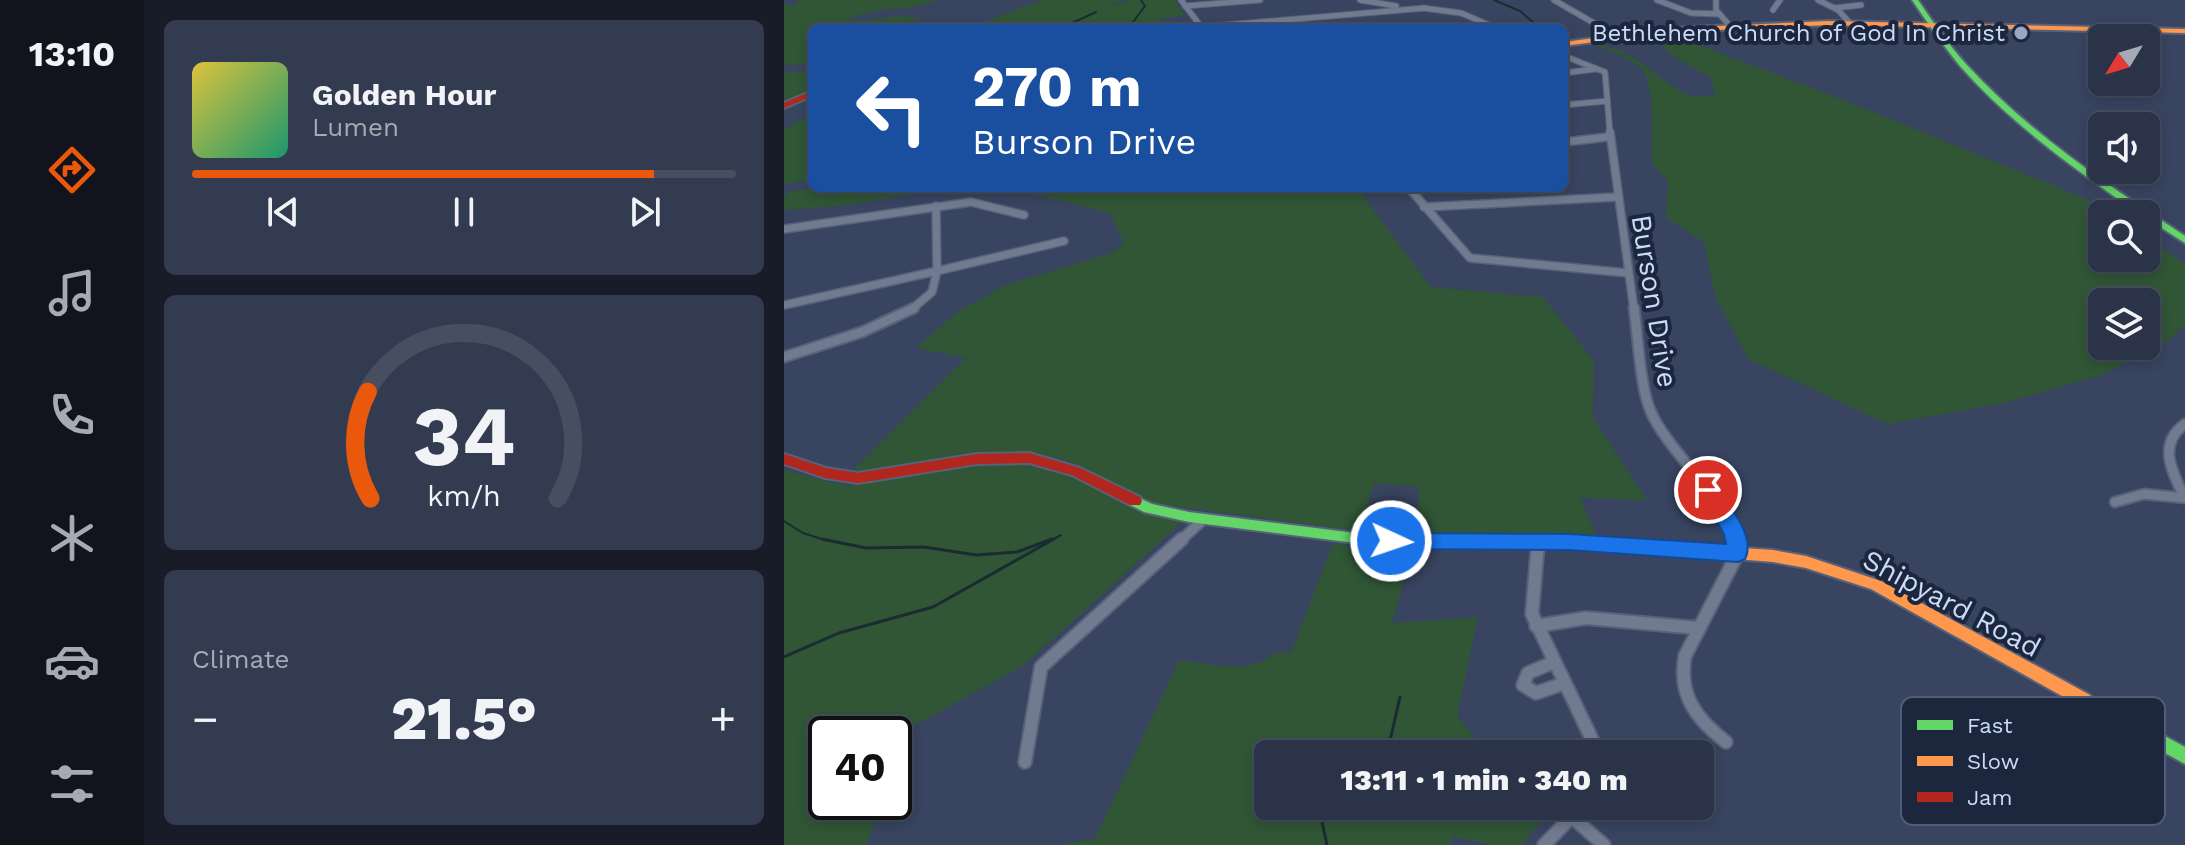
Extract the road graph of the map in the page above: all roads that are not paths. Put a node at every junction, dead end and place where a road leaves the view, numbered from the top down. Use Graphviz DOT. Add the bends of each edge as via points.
graph roads {
  1 [pos="1181,0"];
  2 [pos="1250,0"];
  3 [pos="1260,0"];
  4 [pos="1360,0"];
  5 [pos="1554,0"];
  6 [pos="1657,0"];
  7 [pos="1716,0"];
  8 [pos="1780,0"];
  9 [pos="1818,0"];
  10 [pos="1908,0"];
  11 [pos="1915,0"];
  12 [pos="1861,5"];
  13 [pos="1185,6"];
  14 [pos="1425,8"];
  15 [pos="1835,8"];
  16 [pos="1773,10"];
  17 [pos="1685,11"];
  18 [pos="1719,14"];
  19 [pos="1676,17"];
  20 [pos="1850,23"];
  21 [pos="1199,24"];
  22 [pos="1247,24"];
  23 [pos="1487,24"];
  24 [pos="1926,25"];
  25 [pos="1731,27"];
  26 [pos="2185,31"];
  27 [pos="1618,37"];
  28 [pos="1568,43"];
  29 [pos="1568,57"];
  30 [pos="1601,69"];
  31 [pos="1568,73"];
  32 [pos="808,95"];
  33 [pos="1607,101"];
  34 [pos="1568,105"];
  35 [pos="784,106"];
  36 [pos="1608,137"];
  37 [pos="1568,142"];
  38 [pos="1412,192"];
  39 [pos="1617,197"];
  40 [pos="2114,200"];
  41 [pos="2126,200"];
  42 [pos="936,206"];
  43 [pos="1424,207"];
  44 [pos="1024,215"];
  45 [pos="2160,223"];
  46 [pos="784,229"];
  47 [pos="2160,233"];
  48 [pos="2185,240"];
  49 [pos="1064,241"];
  50 [pos="2185,249"];
  51 [pos="937,271"];
  52 [pos="1628,273"];
  53 [pos="784,305"];
  54 [pos="784,357"];
  55 [pos="2185,424"];
  56 [pos="784,459"];
  57 [pos="2184,498"];
  58 [pos="2115,502"];
  59 [pos="1204,519"];
  60 [pos="1538,542"];
  61 [pos="1738,553"];
  62 [pos="1536,626"];
  63 [pos="1699,628"];
  64 [pos="1554,662"];
  65 [pos="1565,683"];
  66 [pos="2078,697"];
  67 [pos="1592,740"];
  68 [pos="1726,742"];
  69 [pos="2165,745"];
  70 [pos="2185,756"];
  71 [pos="1025,762"];
  72 [pos="1568,820"];
  73 [pos="1584,820"];
  74 [pos="1544,845"];
  75 [pos="1604,845"];
  1 -- 13 [label="street"];
  2 -- 3 [label="street"];
  2 -- 13 [label="street"];
  4 -- 14 [label="street"];
  5 -- 27 [label="street"];
  6 -- 17 [label="street"];
  7 -- 18 [label="street"];
  8 -- 16 [label="street"];
  9 -- 15 [label="street"];
  10 -- 24 [label="street"];
  11 -- 24 [label="street"];
  12 -- 15 [label="street"];
  13 -- 21 [label="street"];
  14 -- 22 [label="street"];
  14 -- 23 [label="street" via="1461,13"];
  15 -- 20 [label="street"];
  17 -- 18 [label="street"];
  17 -- 19 [label="street"];
  18 -- 25 [label="street"];
  20 -- 24 [label="street"];
  20 -- 25 [label="street"];
  24 -- 26 [label="street"];
  24 -- 40 [label="street" via="1998,109"];
  24 -- 41 [label="street" via="1990,93"];
  25 -- 27 [label="street"];
  27 -- 28 [label="street"];
  29 -- 30 [label="street"];
  30 -- 31 [label="street"];
  30 -- 33 [label="street, Burson Drive"];
  32 -- 35 [label="street"];
  33 -- 34 [label="street"];
  33 -- 36 [label="street, Burson Drive"];
  36 -- 37 [label="street"];
  36 -- 39 [label="street, Burson Drive"];
  38 -- 43 [label="street"];
  39 -- 43 [label="street"];
  39 -- 52 [label="street, Burson Drive"];
  42 -- 44 [label="street" via="985,203"];
  42 -- 46 [label="street"];
  42 -- 51 [label="street"];
  43 -- 52 [label="street" via="1473,259"];
  45 -- 48 [label="street"];
  47 -- 50 [label="street"];
  49 -- 51 [label="street"];
  51 -- 53 [label="street"];
  51 -- 54 [label="street" via="931,294 908,312"];
  52 -- 61 [label="street, Burson Drive" via="1651,414 1725,516"];
  55 -- 57 [label="street" via="2172,434 2167,450"];
  56 -- 59 [label="street, Shipyard Road" via="858,478 977,459 1029,458 1076,471 1149,508"];
  57 -- 58 [label="street" via="2144,494"];
  59 -- 60 [label="street, Shipyard Road" via="1397,542"];
  59 -- 71 [label="street" via="1041,667"];
  60 -- 61 [label="street, Shipyard Road"];
  60 -- 62 [label="street" via="1531,602"];
  61 -- 63 [label="street"];
  61 -- 66 [label="street, Shipyard Road" via="1806,562 1876,585"];
  62 -- 63 [label="street" via="1586,618"];
  62 -- 64 [label="street"];
  63 -- 68 [label="street" via="1685,656 1681,683 1700,721"];
  64 -- 65 [label="street"];
  64 -- 65 [label="street" via="1528,673 1523,685 1536,693"];
  65 -- 67 [label="street"];
  69 -- 70 [label="street, Shipyard Road"];
  72 -- 74 [label="street"];
  73 -- 75 [label="street"];
}
